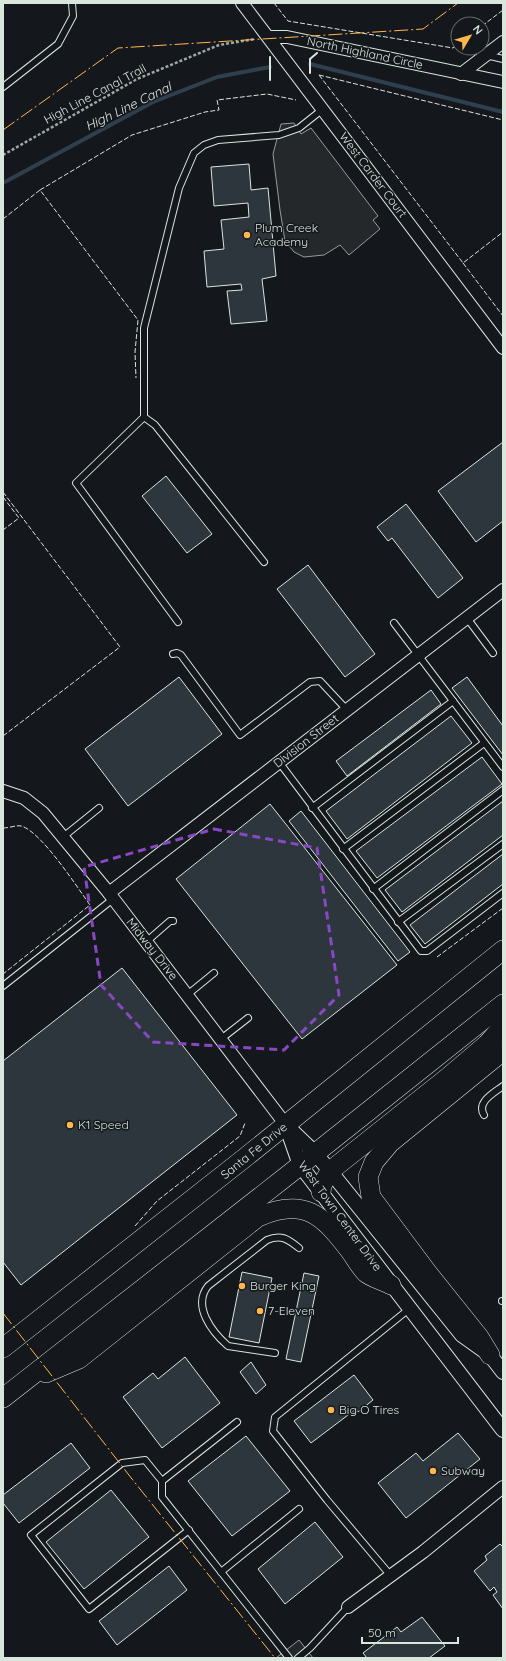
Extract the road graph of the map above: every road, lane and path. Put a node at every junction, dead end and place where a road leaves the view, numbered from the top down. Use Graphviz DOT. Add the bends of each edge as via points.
graph roads {
  1 [pos="72,3"];
  2 [pos="242,3"];
  3 [pos="269,37"];
  4 [pos="503,42"];
  5 [pos="490,52"];
  6 [pos="485,56"];
  7 [pos="490,56"];
  8 [pos="503,59"];
  9 [pos="461,74"];
  10 [pos="503,82"];
  11 [pos="3,87"];
  12 [pos="323,109"];
  13 [pos="3,155"];
  14 [pos="503,347"];
  15 [pos="144,417"];
  16 [pos="264,562"];
  17 [pos="503,590"];
  18 [pos="467,618"];
  19 [pos="178,622"];
  20 [pos="394,623"];
  21 [pos="493,653"];
  22 [pos="173,654"];
  23 [pos="418,655"];
  24 [pos="453,701"];
  25 [pos="347,710"];
  26 [pos="484,743"];
  27 [pos="279,762"];
  28 [pos="503,767"];
  29 [pos="503,790"];
  30 [pos="3,791"];
  31 [pos="99,808"];
  32 [pos="312,808"];
  33 [pos="63,837"];
  34 [pos="503,844"];
  35 [pos="343,849"];
  36 [pos="373,890"];
  37 [pos="503,893"];
  38 [pos="111,896"];
  39 [pos="173,921"];
  40 [pos="398,922"];
  41 [pos="146,942"];
  42 [pos="503,950"];
  43 [pos="214,973"];
  44 [pos="3,986"];
  45 [pos="187,995"];
  46 [pos="503,1004"];
  47 [pos="248,1018"];
  48 [pos="503,1026"];
  49 [pos="221,1039"];
  50 [pos="503,1051"];
  51 [pos="503,1086"];
  52 [pos="484,1115"];
  53 [pos="286,1125"];
  54 [pos="315,1153"];
  55 [pos="300,1165"];
  56 [pos="330,1171"];
  57 [pos="321,1192"];
  58 [pos="299,1248"];
  59 [pos="391,1285"];
  60 [pos="409,1309"];
  61 [pos="4,1348"];
  62 [pos="275,1353"];
  63 [pos="490,1355"];
  64 [pos="503,1372"];
  65 [pos="23,1383"];
  66 [pos="3,1398"];
  67 [pos="237,1422"];
  68 [pos="503,1430"];
  69 [pos="162,1481"];
  70 [pos="503,1487"];
  71 [pos="299,1509"];
  72 [pos="189,1530"];
  73 [pos="221,1572"];
  74 [pos="392,1576"];
  75 [pos="348,1607"];
  76 [pos="289,1658"];
  77 [pos="298,1658"];
  1 -- 11 [label="lane" via="73,16 58,44"];
  2 -- 3 [label="street, West Carder Court"];
  3 -- 9 [label="street, North Highland Circle" via="287,37"];
  3 -- 12 [label="street, West Carder Court"];
  3 -- 13 [label="path, High Line Canal Trail" via="219,45 137,79"];
  4 -- 5 [label="street"];
  6 -- 9 [label="street"];
  7 -- 8 [label="lane"];
  9 -- 10 [label="street, North Highland Circle"];
  12 -- 14 [label="street, West Carder Court"];
  12 -- 15 [label="lane" via="299,128 279,135 218,140 194,152 179,188 144,328"];
  15 -- 16 [label="lane" via="156,425"];
  15 -- 19 [label="lane" via="76,483"];
  17 -- 18 [label="street, Division Street"];
  18 -- 21 [label="lane"];
  18 -- 23 [label="street, Division Street"];
  20 -- 23 [label="lane"];
  22 -- 25 [label="lane" via="181,655 240,736 310,682 320,682"];
  23 -- 24 [label="lane"];
  23 -- 25 [label="street, Division Street"];
  24 -- 26 [label="lane"];
  24 -- 32 [label="lane"];
  25 -- 27 [label="street, Division Street"];
  26 -- 28 [label="lane"];
  26 -- 35 [label="lane"];
  27 -- 32 [label="lane"];
  27 -- 38 [label="street, Division Street"];
  29 -- 36 [label="lane"];
  30 -- 33 [label="street, Midway Drive" via="24,798 43,813"];
  31 -- 33 [label="lane"];
  32 -- 35 [label="lane"];
  33 -- 38 [label="street, Midway Drive"];
  34 -- 40 [label="lane"];
  35 -- 36 [label="lane"];
  36 -- 40 [label="lane"];
  37 -- 40 [label="lane" via="424,952 418,949"];
  38 -- 41 [label="street, Midway Drive"];
  38 -- 44 [label="lane"];
  39 -- 41 [label="lane"];
  41 -- 45 [label="street, Midway Drive"];
  42 -- 53 [label="highway, Santa Fe Drive"];
  43 -- 45 [label="lane"];
  45 -- 49 [label="street, Midway Drive"];
  46 -- 54 [label="highway"];
  47 -- 49 [label="lane"];
  48 -- 56 [label="highway" via="487,1044 447,1078"];
  49 -- 53 [label="street, Midway Drive"];
  50 -- 63 [label="highway" via="390,1143 374,1162 368,1177 371,1197 479,1337"];
  51 -- 52 [label="lane" via="482,1105 481,1111"];
  53 -- 54 [label="street, West Town Center Drive"];
  53 -- 55 [label="street, West Town Center Drive"];
  53 -- 61 [label="highway, Santa Fe Drive"];
  54 -- 55 [label="highway"];
  54 -- 56 [label="street, West Town Center Drive"];
  55 -- 57 [label="street, West Town Center Drive"];
  55 -- 65 [label="highway"];
  56 -- 57 [label="highway"];
  56 -- 63 [label="street, West Town Center Drive" via="462,1335"];
  57 -- 59 [label="street, West Town Center Drive"];
  58 -- 62 [label="lane" via="284,1237 267,1240 205,1290 204,1316 228,1346"];
  59 -- 60 [label="street, West Town Center Drive"];
  59 -- 65 [label="highway" via="367,1274 322,1218 304,1209 274,1210 258,1217 79,1359"];
  60 -- 68 [label="street, West Town Center Drive"];
  60 -- 74 [label="lane" via="275,1417 273,1431 327,1500"];
  63 -- 64 [label="street, West Town Center Drive"];
  65 -- 66 [label="highway"];
  67 -- 69 [label="lane"];
  69 -- 72 [label="lane" via="162,1497"];
  69 -- 72 [label="lane" via="145,1460 122,1463 31,1535 89,1609"];
  70 -- 74 [label="street"];
  71 -- 73 [label="lane"];
  72 -- 73 [label="lane"];
  73 -- 76 [label="lane"];
  74 -- 75 [label="street"];
  75 -- 77 [label="lane"];
}
